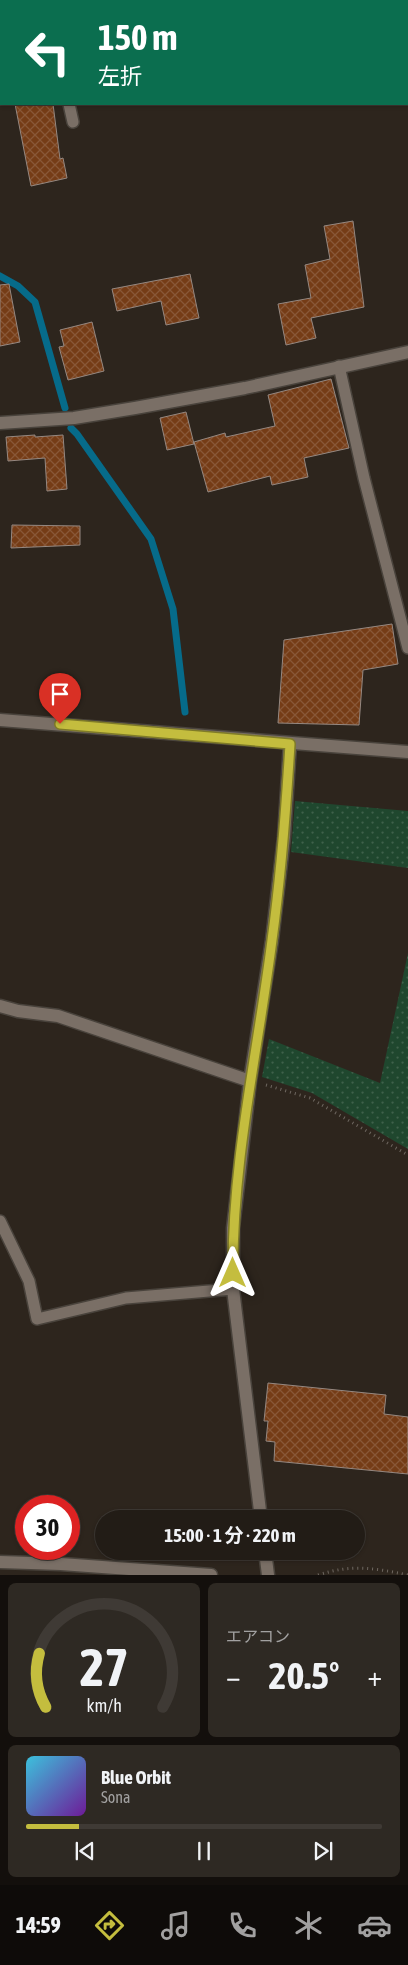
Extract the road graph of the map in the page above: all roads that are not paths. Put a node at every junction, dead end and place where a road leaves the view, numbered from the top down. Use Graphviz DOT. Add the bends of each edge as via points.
graph roads {
  1 [pos="69,105"];
  2 [pos="73,122"];
  3 [pos="408,352"];
  4 [pos="339,366"];
  5 [pos="0,423"];
  6 [pos="408,648"];
  7 [pos="0,720"];
  8 [pos="290,744"];
  9 [pos="408,752"];
  10 [pos="0,1006"];
  11 [pos="250,1081"];
  12 [pos="0,1221"];
  13 [pos="233,1289"];
  14 [pos="259,1510"];
  15 [pos="266,1560"];
  16 [pos="0,1562"];
  17 [pos="211,1575"];
  18 [pos="268,1575"];
  1 -- 2 [label="lane"];
  3 -- 4 [label="street"];
  4 -- 5 [label="street" via="245,388 135,408 74,418"];
  4 -- 6 [label="lane"];
  7 -- 8 [label="street"];
  8 -- 9 [label="street"];
  8 -- 11 [label="street" via="284,837 272,940"];
  10 -- 11 [label="street" via="18,1012 58,1016"];
  11 -- 13 [label="street" via="233,1228"];
  12 -- 13 [label="lane" via="28,1281 37,1319 126,1298"];
  13 -- 14 [label="street"];
  15 -- 18 [label="street"];
  16 -- 17 [label="street"];
}
